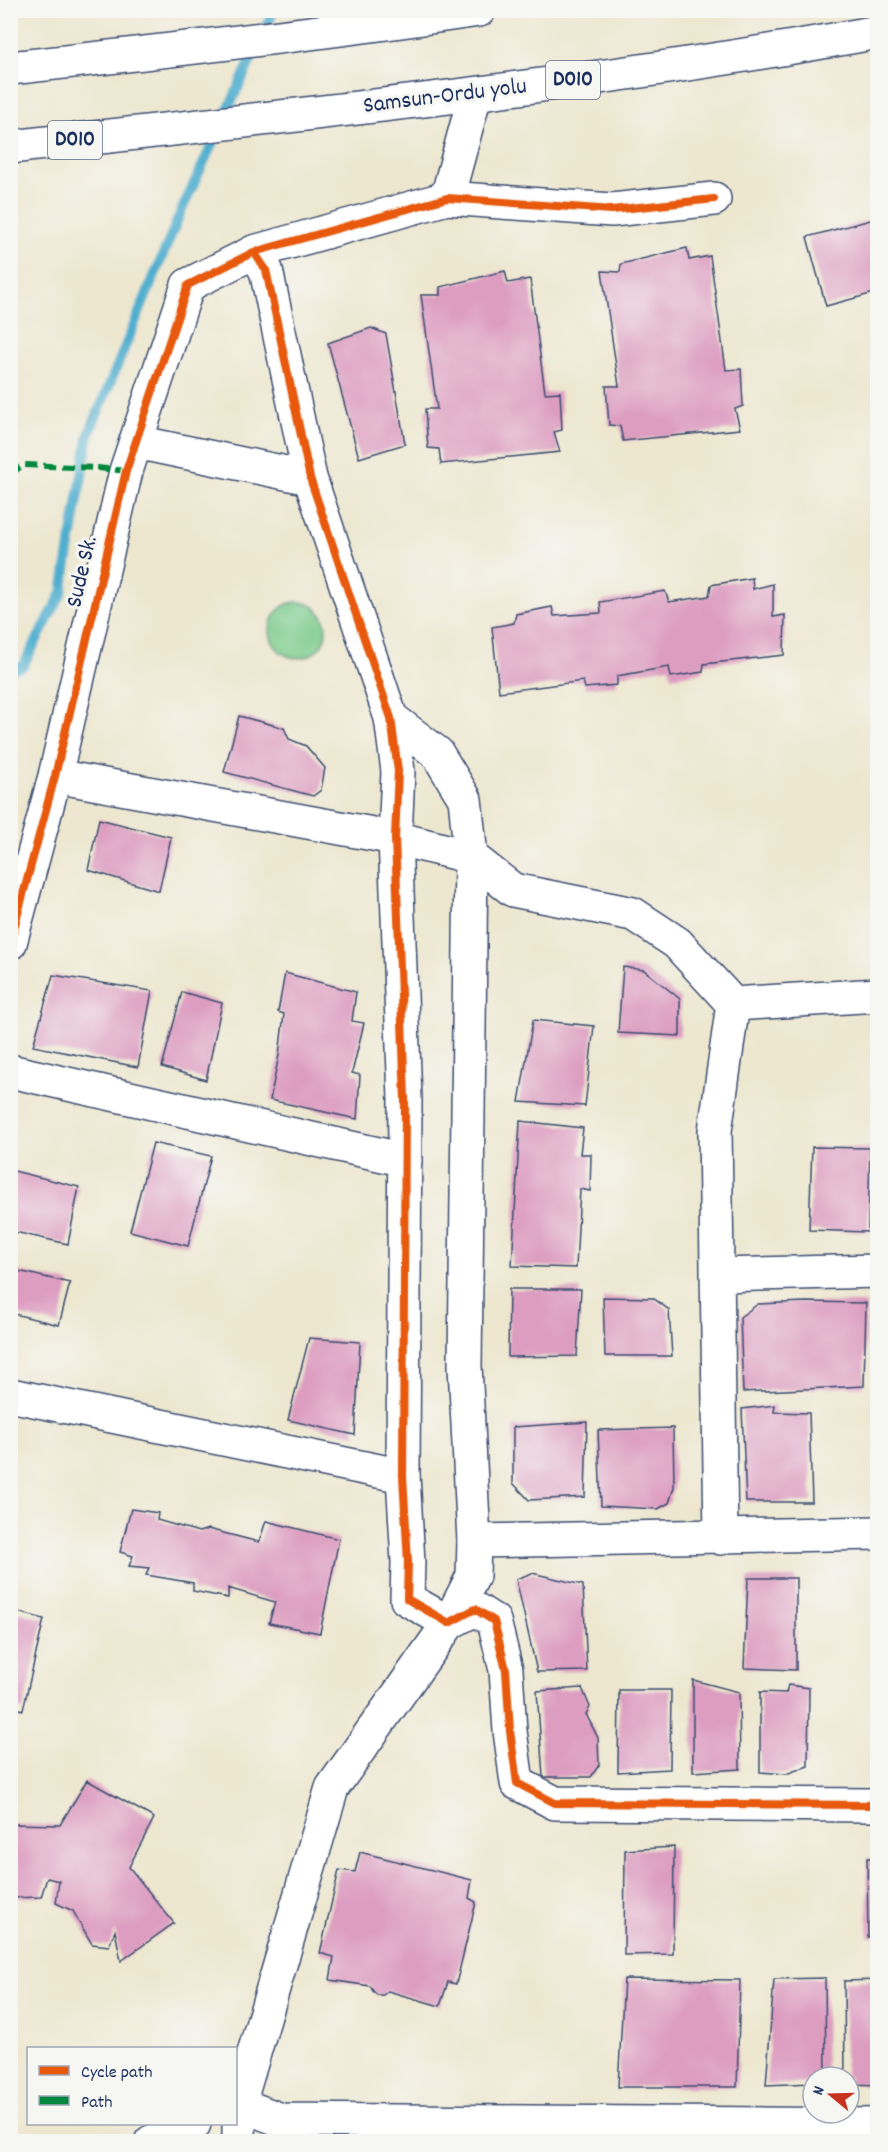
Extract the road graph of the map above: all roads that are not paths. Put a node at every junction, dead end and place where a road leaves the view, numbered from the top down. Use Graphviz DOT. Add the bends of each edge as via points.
graph roads {
  1 [pos="479,10"];
  2 [pos="878,32"];
  3 [pos="10,68"];
  4 [pos="475,94"];
  5 [pos="10,147"];
  6 [pos="447,198"];
  7 [pos="714,199"];
  8 [pos="254,252"];
  9 [pos="136,442"];
  10 [pos="310,478"];
  11 [pos="391,718"];
  12 [pos="55,776"];
  13 [pos="395,838"];
  14 [pos="471,856"];
  15 [pos="10,943"];
  16 [pos="878,995"];
  17 [pos="733,1004"];
  18 [pos="10,1071"];
  19 [pos="405,1160"];
  20 [pos="878,1271"];
  21 [pos="717,1275"];
  22 [pos="10,1395"];
  23 [pos="403,1476"];
  24 [pos="878,1533"];
  25 [pos="721,1538"];
  26 [pos="474,1541"];
  27 [pos="449,1623"];
  28 [pos="878,1805"];
  29 [pos="237,2105"];
  30 [pos="192,2125"];
  31 [pos="878,2125"];
  32 [pos="151,2142"];
  33 [pos="239,2142"];
  1 -- 3 [label="main road"];
  2 -- 4 [label="main road, Samsun-Ordu yolu / D010"];
  4 -- 5 [label="main road, Samsun-Ordu yolu / D010"];
  4 -- 6 [label="main road"];
  6 -- 7 [label="main road, Sude Sk." via="612,210"];
  6 -- 8 [label="main road, Sude Sk."];
  8 -- 9 [label="main road, Sude Sk." via="188,285"];
  8 -- 10 [label="main road" via="266,270"];
  9 -- 10 [label="main road"];
  9 -- 12 [label="main road, Sude Sk."];
  10 -- 11 [label="main road"];
  11 -- 13 [label="main road" via="398,771"];
  11 -- 14 [label="main road" via="437,753 465,799"];
  12 -- 13 [label="main road"];
  12 -- 15 [label="main road, Sude Sk."];
  13 -- 14 [label="main road"];
  13 -- 19 [label="main road"];
  14 -- 17 [label="main road" via="513,890 633,914 677,943"];
  14 -- 26 [label="main road" via="465,1366"];
  16 -- 17 [label="main road"];
  17 -- 21 [label="main road" via="715,1131"];
  18 -- 19 [label="main road"];
  19 -- 23 [label="main road"];
  20 -- 21 [label="main road"];
  21 -- 25 [label="main road"];
  22 -- 23 [label="main road"];
  23 -- 27 [label="main road" via="407,1599"];
  24 -- 25 [label="main road"];
  25 -- 26 [label="main road"];
  26 -- 27 [label="main road" via="472,1576"];
  27 -- 28 [label="main road" via="475,1609 494,1621 506,1670 517,1783 555,1803"];
  27 -- 29 [label="main road" via="332,1788"];
  29 -- 31 [label="main road" via="281,2120"];
  29 -- 33 [label="main road"];
  30 -- 32 [label="main road"];
}
